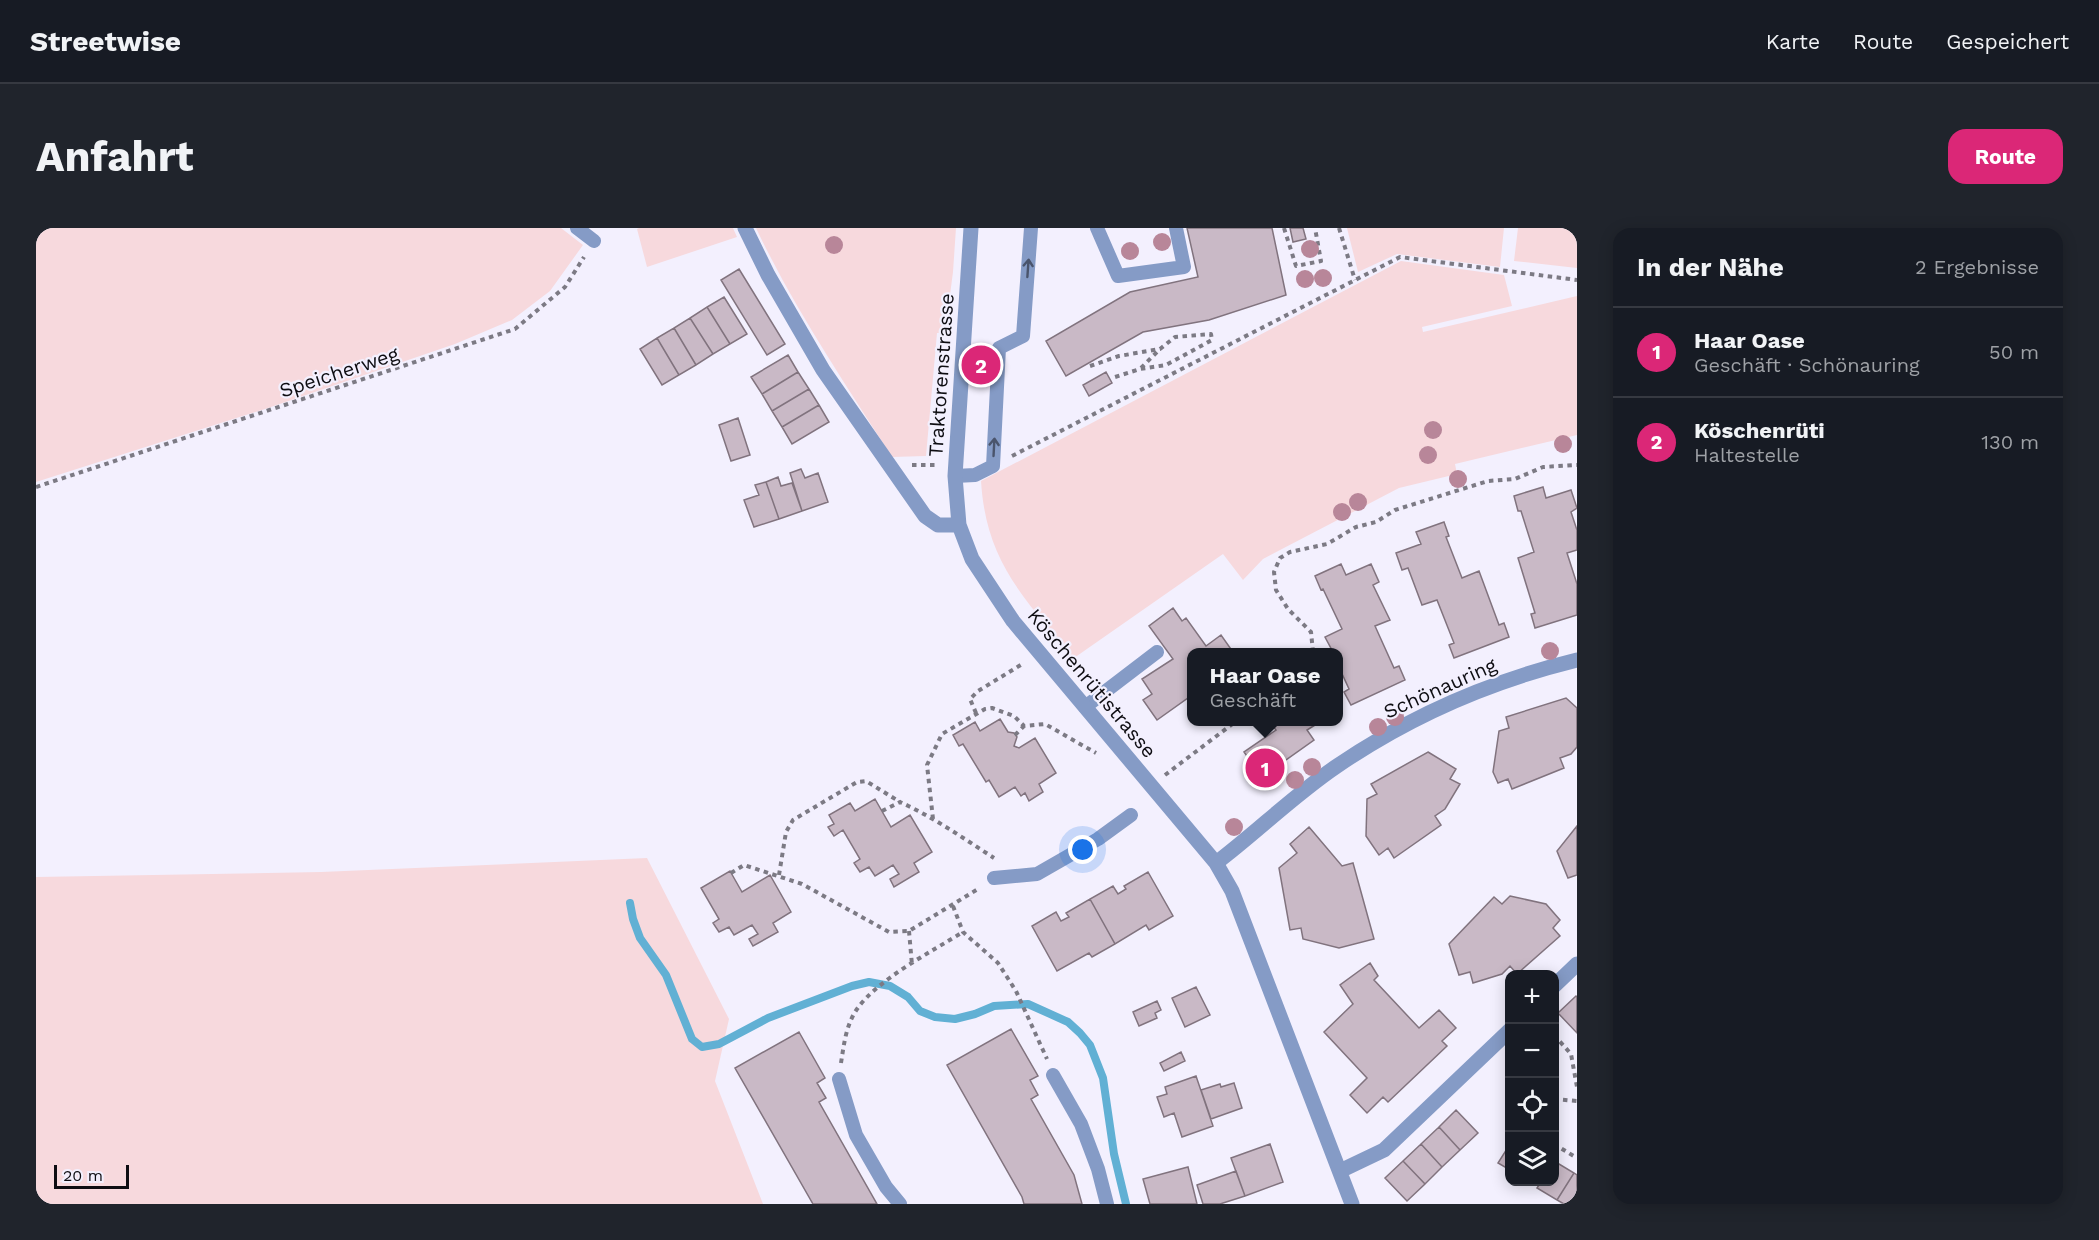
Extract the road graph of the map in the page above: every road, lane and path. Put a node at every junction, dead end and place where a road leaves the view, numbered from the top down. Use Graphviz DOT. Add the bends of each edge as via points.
graph roads {
  1 [pos="577,228"];
  2 [pos="745,228"];
  3 [pos="971,228"];
  4 [pos="1030,228"];
  5 [pos="1097,228"];
  6 [pos="1176,228"];
  7 [pos="1284,228"];
  8 [pos="1316,228"];
  9 [pos="1339,228"];
  10 [pos="594,242"];
  11 [pos="1356,280"];
  12 [pos="1577,280"];
  13 [pos="1160,349"];
  14 [pos="1090,366"];
  15 [pos="1140,369"];
  16 [pos="1115,377"];
  17 [pos="1577,465"];
  18 [pos="993,466"];
  19 [pos="955,476"];
  20 [pos="36,487"];
  21 [pos="959,525"];
  22 [pos="1313,648"];
  23 [pos="1039,652"];
  24 [pos="1157,652"];
  25 [pos="1577,660"];
  26 [pos="1085,707"];
  27 [pos="976,713"];
  28 [pos="1024,726"];
  29 [pos="1230,726"];
  30 [pos="1015,735"];
  31 [pos="1101,758"];
  32 [pos="1165,775"];
  33 [pos="900,802"];
  34 [pos="882,811"];
  35 [pos="1131,815"];
  36 [pos="933,819"];
  37 [pos="1216,863"];
  38 [pos="731,873"];
  39 [pos="779,875"];
  40 [pos="1023,876"];
  41 [pos="994,878"];
  42 [pos="952,906"];
  43 [pos="909,932"];
  44 [pos="963,932"];
  45 [pos="1577,964"];
  46 [pos="912,965"];
  47 [pos="1559,981"];
  48 [pos="1505,1034"];
  49 [pos="1559,1041"];
  50 [pos="1053,1075"];
  51 [pos="839,1078"];
  52 [pos="1577,1087"];
  53 [pos="1559,1099"];
  54 [pos="1577,1101"];
  55 [pos="1559,1146"];
  56 [pos="1577,1158"];
  57 [pos="1340,1171"];
  58 [pos="900,1204"];
  59 [pos="1107,1204"];
  60 [pos="1352,1204"];
  1 -- 10 [label="lane"];
  2 -- 21 [label="street" via="823,370 925,516 938,525"];
  3 -- 19 [label="street, Traktorenstrasse"];
  18 -- 4 [label="lane, one-way" via="999,348 1023,336"];
  5 -- 6 [label="lane" via="1119,276 1184,267"];
  7 -- 8 [label="path" via="1296,266 1321,261"];
  9 -- 11 [label="path"];
  10 -- 20 [label="path, Speicherweg" via="565,287 515,329"];
  11 -- 12 [label="path" via="1400,257"];
  11 -- 18 [label="path"];
  13 -- 14 [label="path"];
  13 -- 15 [label="path"];
  13 -- 15 [label="path" via="1175,337 1211,334 1212,340 1166,365"];
  15 -- 16 [label="path"];
  17 -- 22 [label="path" via="1544,467 1395,510 1327,544 1280,558 1274,572 1276,590 1311,633"];
  18 -- 19 [label="lane" via="975,475"];
  19 -- 21 [label="street, Traktorenstrasse"];
  21 -- 23 [label="street, Köschenrütistrasse" via="972,559 992,591"];
  23 -- 26 [label="street, Köschenrütistrasse"];
  23 -- 27 [label="path" via="970,699"];
  24 -- 26 [label="lane"];
  25 -- 37 [label="street, Schönauring" via="1481,688 1386,734 1336,766"];
  26 -- 37 [label="street, Köschenrütistrasse"];
  27 -- 28 [label="path" via="985,708 1002,710"];
  27 -- 36 [label="path" via="942,734 927,765"];
  28 -- 30 [label="path"];
  28 -- 31 [label="path" via="1045,724"];
  29 -- 32 [label="path"];
  33 -- 34 [label="path"];
  33 -- 36 [label="path"];
  33 -- 39 [label="path" via="866,782 857,782 792,820 786,832"];
  35 -- 40 [label="lane" via="1037,874"];
  36 -- 40 [label="path"];
  37 -- 57 [label="street, Köschenrütistrasse" via="1233,891"];
  38 -- 39 [label="path" via="744,864"];
  39 -- 43 [label="path" via="889,932"];
  40 -- 41 [label="lane"];
  41 -- 42 [label="path"];
  42 -- 43 [label="path"];
  42 -- 44 [label="path"];
  43 -- 46 [label="path"];
  44 -- 46 [label="path"];
  44 -- 50 [label="path" via="998,963 1016,991"];
  45 -- 47 [label="street"];
  46 -- 51 [label="path" via="871,993 856,1011 845,1036"];
  48 -- 57 [label="street" via="1384,1150"];
  49 -- 52 [label="path" via="1571,1054"];
  50 -- 59 [label="lane" via="1081,1124"];
  51 -- 58 [label="lane" via="856,1135"];
  53 -- 54 [label="path"];
  55 -- 56 [label="path"];
  57 -- 60 [label="street, Köschenrütistrasse"];
}
